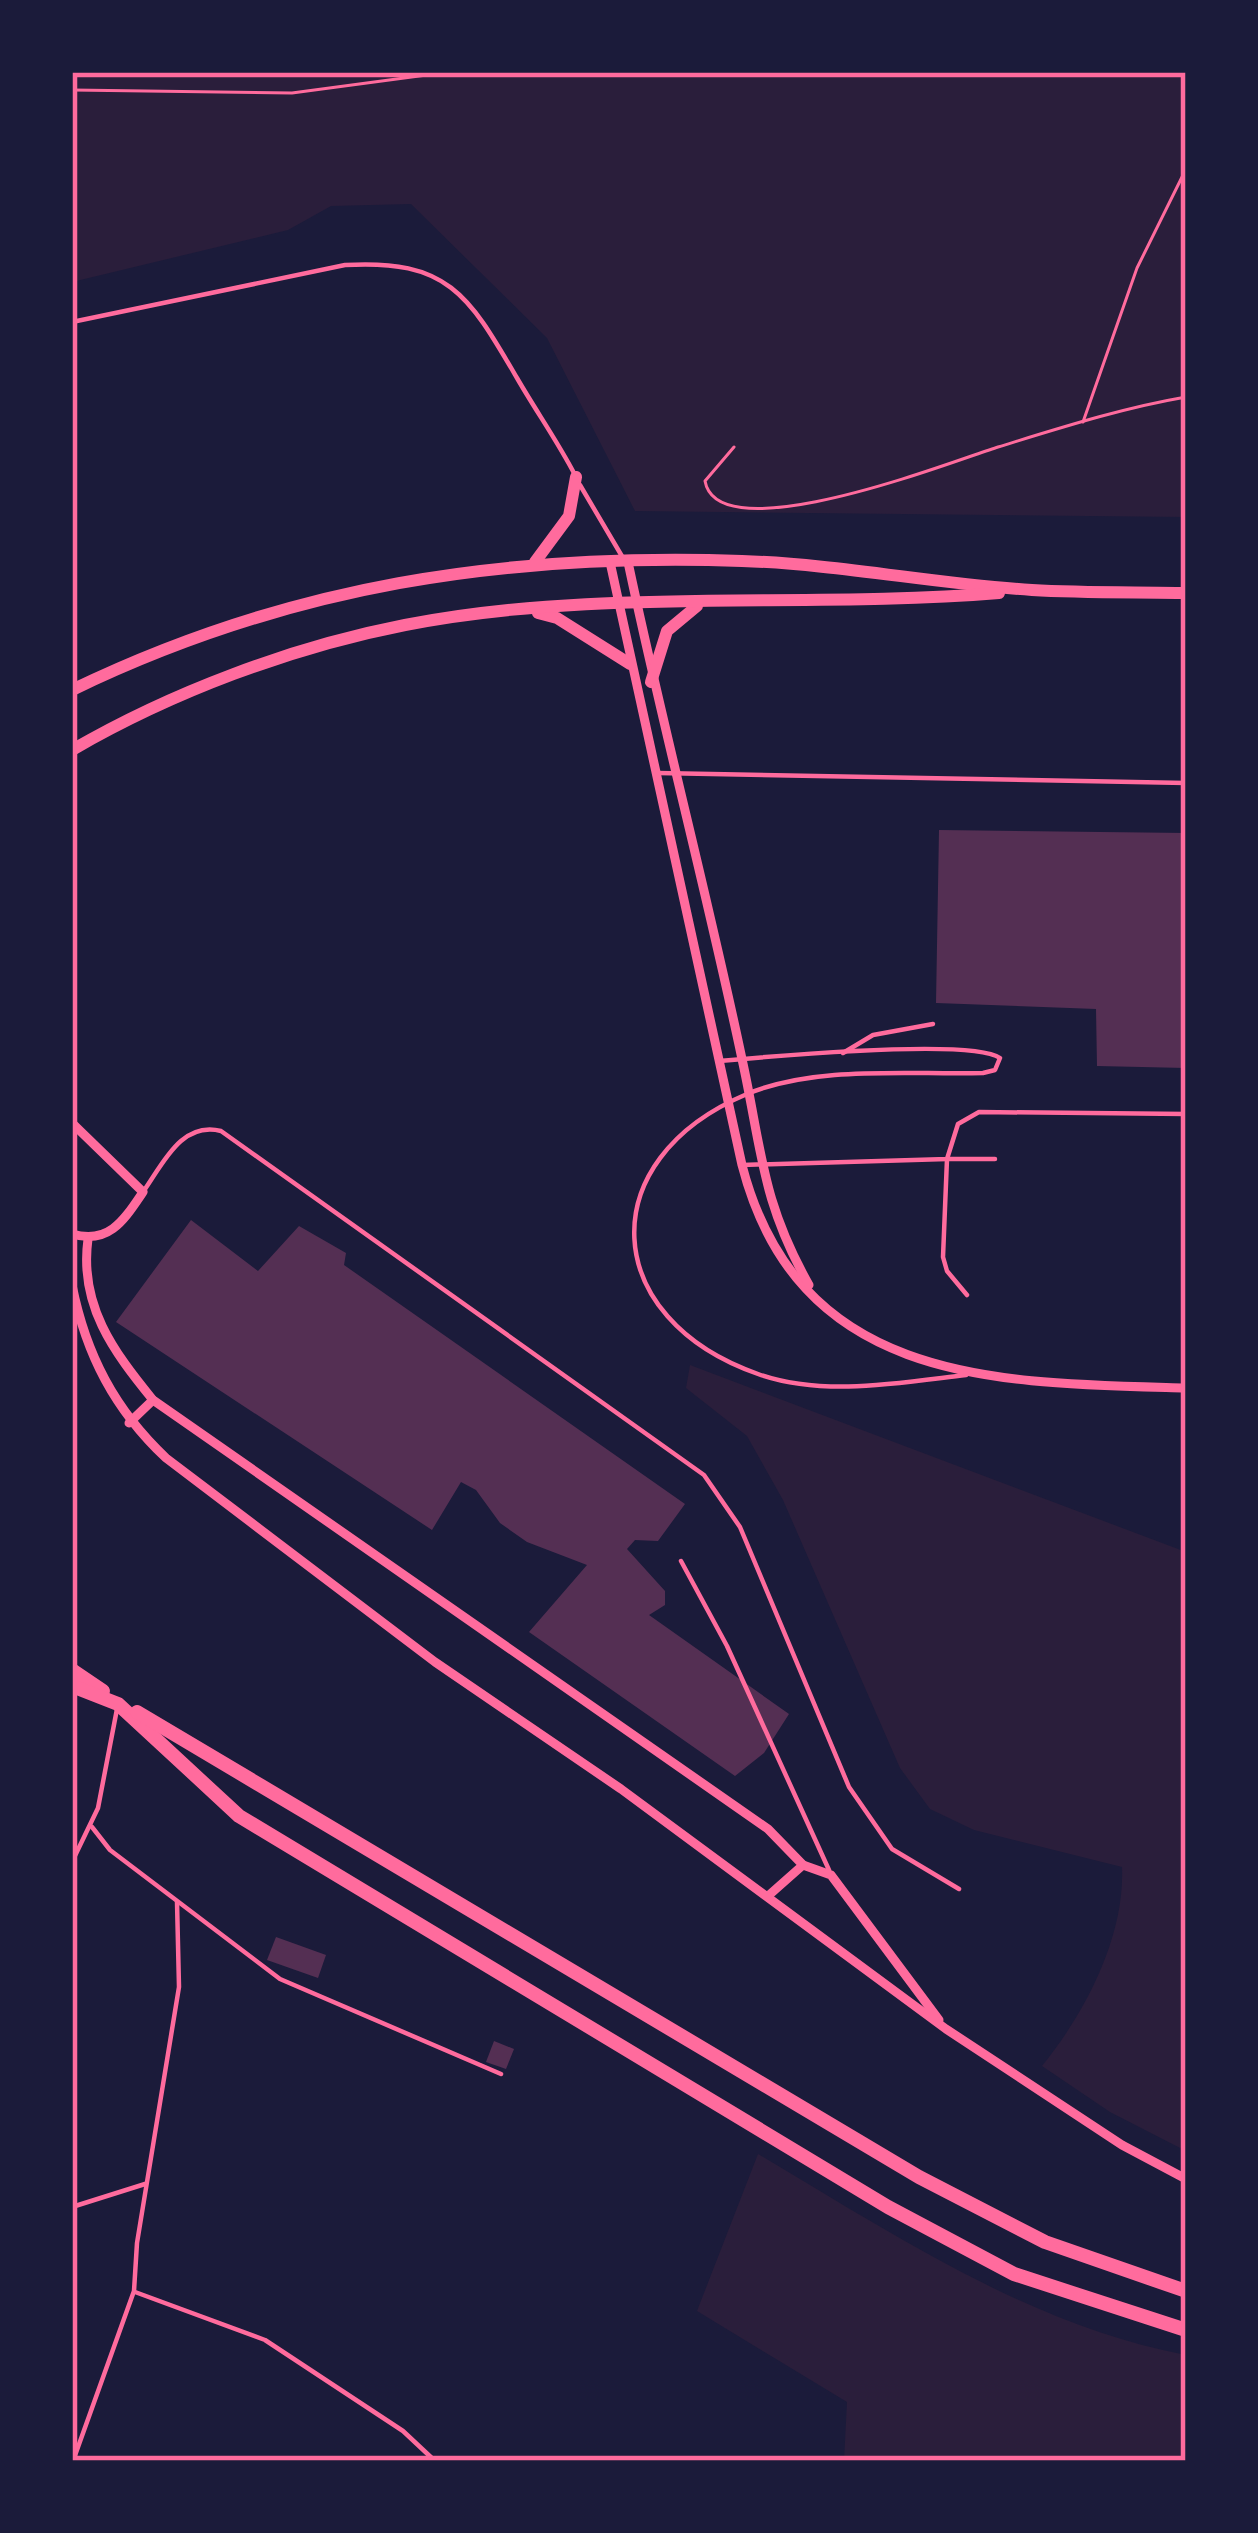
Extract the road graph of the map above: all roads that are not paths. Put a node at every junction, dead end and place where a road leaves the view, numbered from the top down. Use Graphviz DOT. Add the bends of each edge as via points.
graph roads {
  1 [pos="72,322"];
  2 [pos="576,477"];
  3 [pos="612,555"];
  4 [pos="535,562"];
  5 [pos="628,562"];
  6 [pos="1032,590"];
  7 [pos="1186,593"];
  8 [pos="619,605"];
  9 [pos="637,605"];
  10 [pos="698,605"];
  11 [pos="526,610"];
  12 [pos="630,664"];
  13 [pos="651,682"];
  14 [pos="72,690"];
  15 [pos="72,750"];
  16 [pos="673,772"];
  17 [pos="655,773"];
  18 [pos="1186,783"];
  19 [pos="933,1024"];
  20 [pos="843,1053"];
  21 [pos="742,1059"];
  22 [pos="719,1061"];
  23 [pos="1186,1114"];
  24 [pos="72,1123"];
  25 [pos="947,1159"];
  26 [pos="759,1160"];
  27 [pos="995,1160"];
  28 [pos="742,1165"];
  29 [pos="143,1192"];
  30 [pos="72,1234"];
  31 [pos="88,1239"];
  32 [pos="72,1285"];
  33 [pos="814,1294"];
  34 [pos="967,1295"];
  35 [pos="966,1375"];
  36 [pos="1186,1388"];
  37 [pos="153,1400"];
  38 [pos="129,1423"];
  39 [pos="681,1561"];
  40 [pos="72,1670"];
  41 [pos="72,1686"];
  42 [pos="118,1704"];
  43 [pos="92,1827"];
  44 [pos="72,1862"];
  45 [pos="803,1865"];
  46 [pos="831,1876"];
  47 [pos="959,1889"];
  48 [pos="768,1896"];
  49 [pos="177,1902"];
  50 [pos="946,2029"];
  51 [pos="501,2074"];
  52 [pos="1186,2179"];
  53 [pos="146,2184"];
  54 [pos="72,2207"];
  55 [pos="134,2291"];
  56 [pos="1186,2291"];
  57 [pos="1186,2330"];
  58 [pos="73,2461"];
  59 [pos="435,2461"];
  1 -- 2 [label="lane" via="345,265 422,270 477,308"];
  2 -- 3 [label="lane"];
  2 -- 4 [label="street" via="569,516"];
  3 -- 4 [label="street"];
  3 -- 5 [label="street"];
  3 -- 8 [label="street"];
  4 -- 14 [label="street" via="264,611"];
  5 -- 6 [label="street" via="744,561"];
  5 -- 9 [label="street"];
  6 -- 7 [label="street"];
  6 -- 10 [label="street"];
  8 -- 9 [label="street"];
  8 -- 11 [label="street"];
  8 -- 12 [label="street"];
  9 -- 10 [label="street"];
  9 -- 13 [label="street"];
  10 -- 13 [label="street" via="667,631"];
  11 -- 12 [label="street" via="557,618"];
  11 -- 15 [label="street" via="335,643 171,702"];
  12 -- 17 [label="street"];
  13 -- 16 [label="street"];
  16 -- 17 [label="lane"];
  16 -- 18 [label="lane"];
  16 -- 21 [label="street"];
  17 -- 22 [label="street"];
  19 -- 20 [label="lane" via="873,1035"];
  20 -- 21 [label="lane"];
  20 -- 35 [label="lane" via="997,1055 998,1067 767,1088 676,1136 641,1187 632,1240 645,1287 675,1329 729,1363 789,1381 866,1385"];
  21 -- 22 [label="lane"];
  21 -- 26 [label="street"];
  22 -- 28 [label="street"];
  23 -- 25 [label="lane" via="979,1112 958,1124"];
  24 -- 29 [label="street"];
  25 -- 26 [label="lane"];
  25 -- 27 [label="lane"];
  25 -- 34 [label="lane" via="943,1257"];
  26 -- 28 [label="lane"];
  26 -- 33 [label="street" via="773,1213"];
  28 -- 33 [label="street" via="772,1245"];
  29 -- 31 [label="street" via="118,1226"];
  29 -- 47 [label="lane" via="187,1133 221,1131 704,1475 740,1527 849,1787 892,1849"];
  30 -- 31 [label="street"];
  31 -- 37 [label="street" via="86,1273 100,1325"];
  32 -- 38 [label="street" via="95,1360"];
  33 -- 35 [label="street" via="892,1348"];
  35 -- 36 [label="street"];
  37 -- 38 [label="street"];
  37 -- 45 [label="street" via="749,1816"];
  38 -- 48 [label="street" via="435,1662"];
  39 -- 46 [label="lane"];
  40 -- 56 [label="main road" via="920,2177 1045,2242"];
  41 -- 42 [label="main road"];
  42 -- 43 [label="lane"];
  42 -- 57 [label="main road" via="239,1816 888,2207 1014,2274"];
  43 -- 44 [label="lane"];
  43 -- 49 [label="lane"];
  45 -- 46 [label="street"];
  45 -- 48 [label="street"];
  46 -- 50 [label="street"];
  48 -- 50 [label="street"];
  49 -- 51 [label="lane" via="302,1992"];
  49 -- 53 [label="lane" via="178,1987"];
  50 -- 52 [label="street"];
  53 -- 54 [label="lane"];
  53 -- 55 [label="lane"];
  55 -- 58 [label="lane"];
  55 -- 59 [label="lane" via="266,2340"];
}
